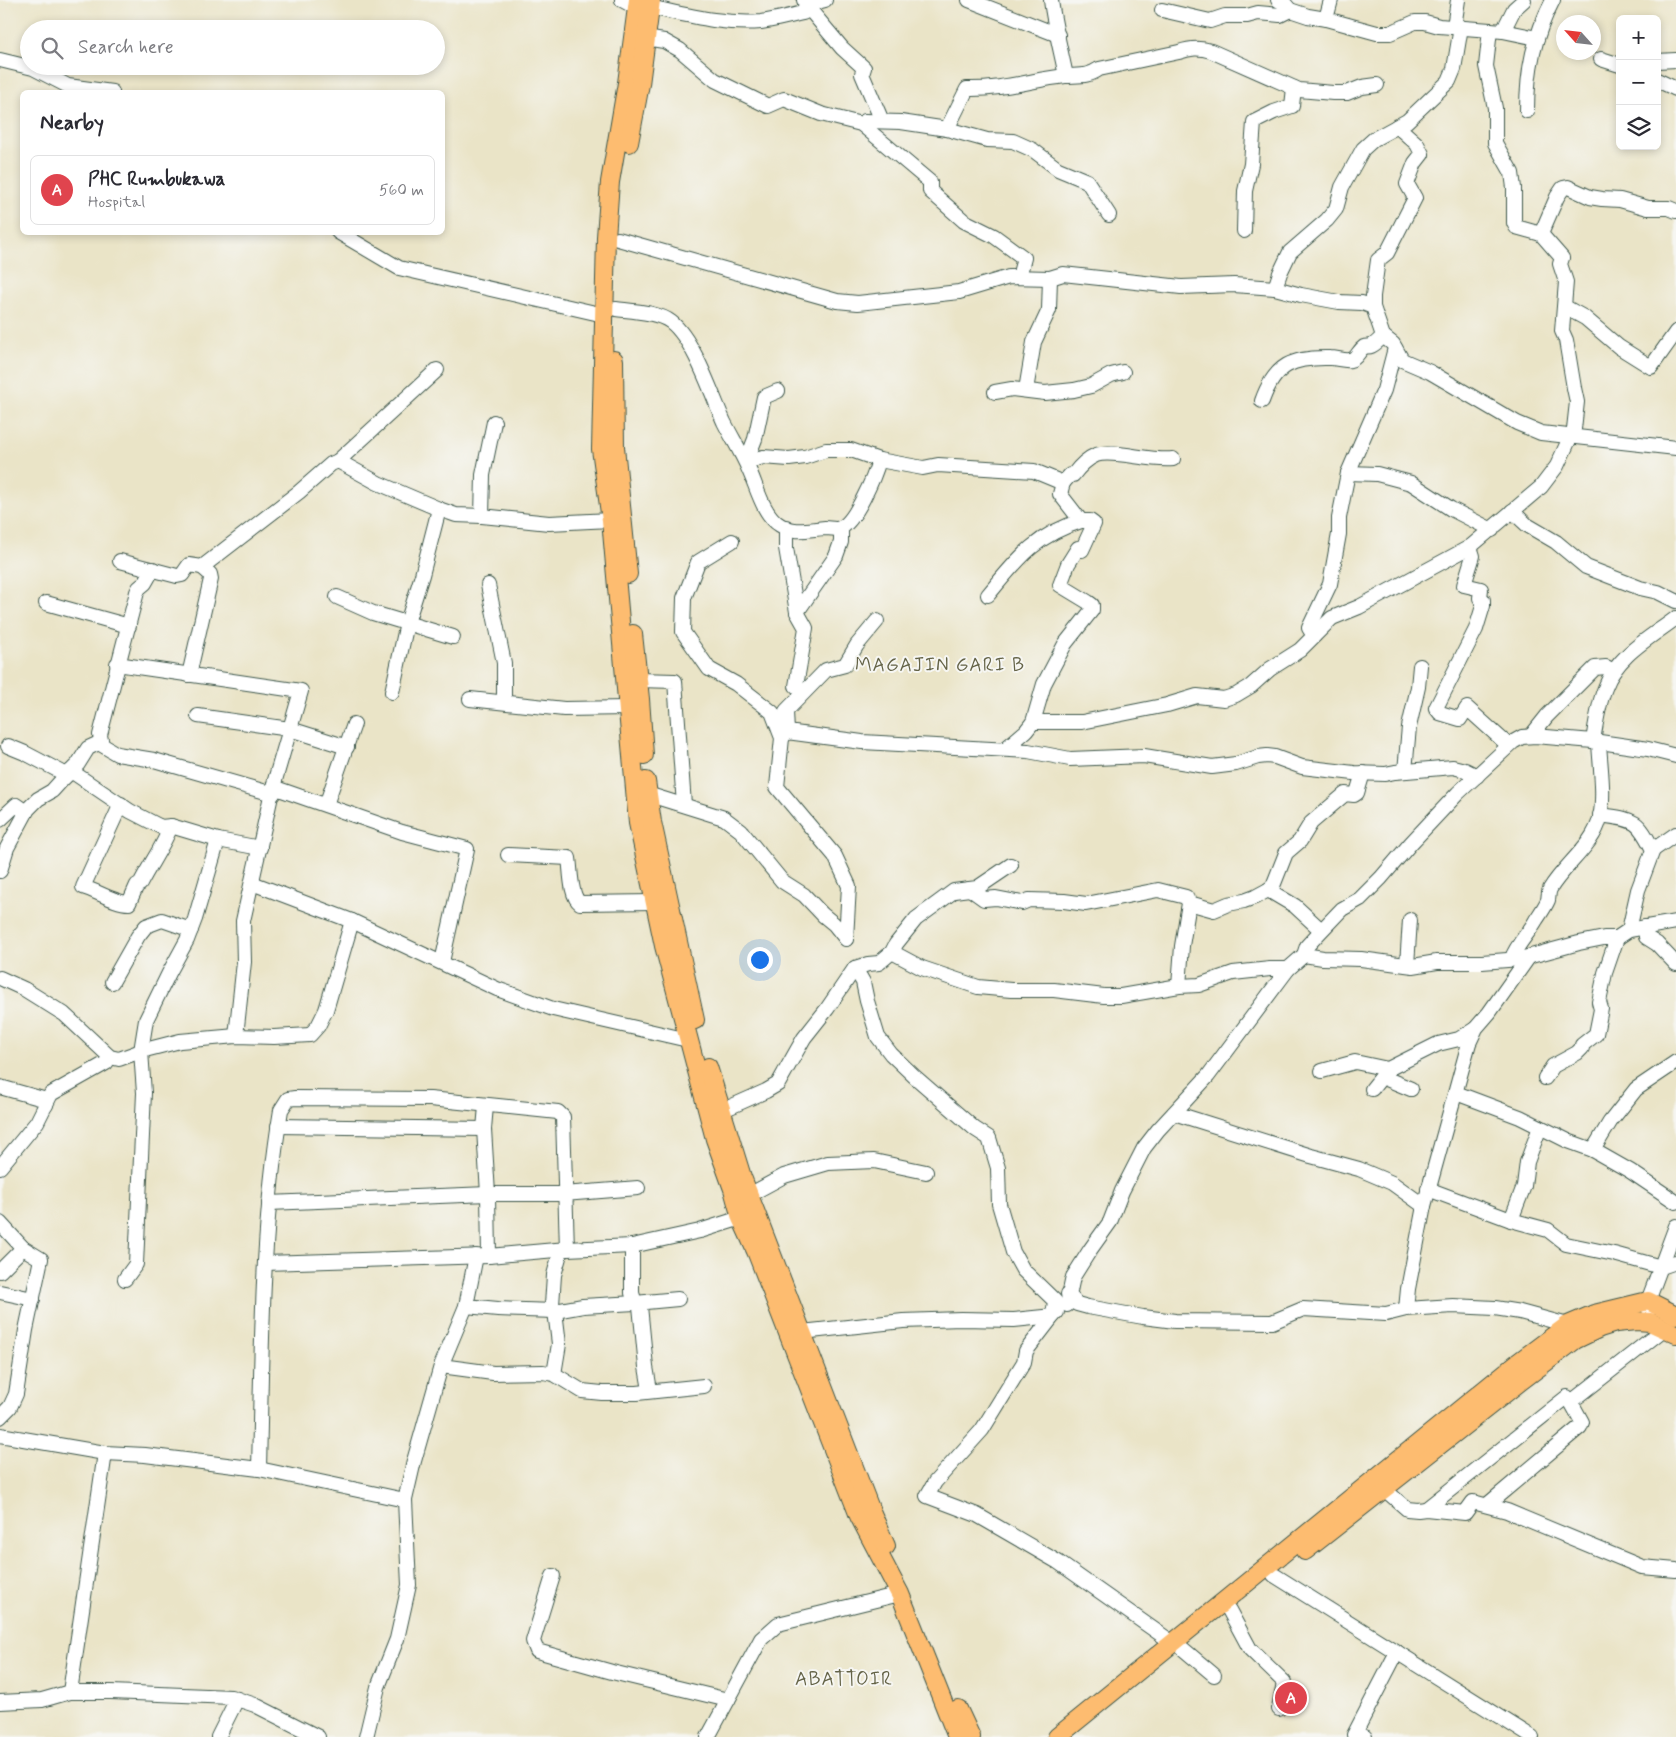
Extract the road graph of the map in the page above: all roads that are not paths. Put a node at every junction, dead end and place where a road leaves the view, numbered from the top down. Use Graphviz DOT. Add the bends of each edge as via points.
graph roads {
  1 [pos="825,0"];
  2 [pos="969,0"];
  3 [pos="1051,0"];
  4 [pos="1278,0"];
  5 [pos="1331,0"];
  6 [pos="1458,0"];
  7 [pos="1524,0"];
  8 [pos="1553,0"];
  9 [pos="640,3"];
  10 [pos="805,3"];
  11 [pos="1162,10"];
  12 [pos="1290,10"];
  13 [pos="1326,19"];
  14 [pos="1457,27"];
  15 [pos="1496,31"];
  16 [pos="1058,35"];
  17 [pos="645,38"];
  18 [pos="1537,38"];
  19 [pos="1601,59"];
  20 [pos="0,60"];
  21 [pos="1661,60"];
  22 [pos="1676,60"];
  23 [pos="1616,64"];
  24 [pos="20,65"];
  25 [pos="47,75"];
  26 [pos="1066,76"];
  27 [pos="1661,82"];
  28 [pos="1376,85"];
  29 [pos="1294,88"];
  30 [pos="1676,89"];
  31 [pos="97,90"];
  32 [pos="1527,111"];
  33 [pos="882,121"];
  34 [pos="861,124"];
  35 [pos="1397,126"];
  36 [pos="947,129"];
  37 [pos="1676,211"];
  38 [pos="1109,215"];
  39 [pos="1244,231"];
  40 [pos="1541,234"];
  41 [pos="343,235"];
  42 [pos="618,239"];
  43 [pos="1019,277"];
  44 [pos="1050,278"];
  45 [pos="1275,288"];
  46 [pos="1374,307"];
  47 [pos="1565,307"];
  48 [pos="610,321"];
  49 [pos="1676,332"];
  50 [pos="1383,336"];
  51 [pos="1395,348"];
  52 [pos="608,368"];
  53 [pos="437,370"];
  54 [pos="1123,372"];
  55 [pos="1026,390"];
  56 [pos="778,391"];
  57 [pos="995,392"];
  58 [pos="1262,400"];
  59 [pos="494,422"];
  60 [pos="1569,437"];
  61 [pos="1676,448"];
  62 [pos="1173,459"];
  63 [pos="879,460"];
  64 [pos="338,461"];
  65 [pos="746,462"];
  66 [pos="1348,473"];
  67 [pos="1063,483"];
  68 [pos="439,510"];
  69 [pos="1512,511"];
  70 [pos="482,516"];
  71 [pos="611,520"];
  72 [pos="1081,521"];
  73 [pos="786,527"];
  74 [pos="841,528"];
  75 [pos="1492,530"];
  76 [pos="732,541"];
  77 [pos="1470,547"];
  78 [pos="120,561"];
  79 [pos="202,567"];
  80 [pos="153,569"];
  81 [pos="488,585"];
  82 [pos="988,595"];
  83 [pos="337,597"];
  84 [pos="1676,601"];
  85 [pos="46,604"];
  86 [pos="797,612"];
  87 [pos="1676,618"];
  88 [pos="877,621"];
  89 [pos="407,624"];
  90 [pos="129,626"];
  91 [pos="1314,636"];
  92 [pos="452,637"];
  93 [pos="117,664"];
  94 [pos="1420,666"];
  95 [pos="1614,671"];
  96 [pos="189,675"];
  97 [pos="638,680"];
  98 [pos="796,686"];
  99 [pos="392,692"];
  100 [pos="470,699"];
  101 [pos="504,701"];
  102 [pos="628,708"];
  103 [pos="198,716"];
  104 [pos="1033,722"];
  105 [pos="354,724"];
  106 [pos="290,729"];
  107 [pos="784,735"];
  108 [pos="1531,736"];
  109 [pos="1596,741"];
  110 [pos="101,742"];
  111 [pos="1508,745"];
  112 [pos="8,746"];
  113 [pos="347,747"];
  114 [pos="1005,749"];
  115 [pos="1676,756"];
  116 [pos="1406,771"];
  117 [pos="69,773"];
  118 [pos="1362,773"];
  119 [pos="1477,776"];
  120 [pos="273,791"];
  121 [pos="647,794"];
  122 [pos="121,804"];
  123 [pos="326,805"];
  124 [pos="684,805"];
  125 [pos="26,812"];
  126 [pos="1600,815"];
  127 [pos="0,820"];
  128 [pos="170,826"];
  129 [pos="1676,834"];
  130 [pos="218,840"];
  131 [pos="260,848"];
  132 [pos="1653,850"];
  133 [pos="508,855"];
  134 [pos="1011,865"];
  135 [pos="0,871"];
  136 [pos="252,884"];
  137 [pos="970,889"];
  138 [pos="1268,890"];
  139 [pos="654,902"];
  140 [pos="1189,903"];
  141 [pos="1410,920"];
  142 [pos="352,921"];
  143 [pos="1676,922"];
  144 [pos="1645,927"];
  145 [pos="191,930"];
  146 [pos="1321,930"];
  147 [pos="1623,934"];
  148 [pos="892,952"];
  149 [pos="1304,955"];
  150 [pos="1512,958"];
  151 [pos="1528,958"];
  152 [pos="442,962"];
  153 [pos="1676,964"];
  154 [pos="1408,965"];
  155 [pos="861,966"];
  156 [pos="1288,970"];
  157 [pos="0,978"];
  158 [pos="112,982"];
  159 [pos="1179,986"];
  160 [pos="1476,1028"];
  161 [pos="236,1036"];
  162 [pos="688,1040"];
  163 [pos="141,1051"];
  164 [pos="110,1057"];
  165 [pos="1676,1062"];
  166 [pos="1322,1071"];
  167 [pos="1385,1073"];
  168 [pos="1546,1078"];
  169 [pos="0,1087"];
  170 [pos="1372,1089"];
  171 [pos="1410,1089"];
  172 [pos="1456,1093"];
  173 [pos="46,1105"];
  174 [pos="486,1106"];
  175 [pos="722,1111"];
  176 [pos="1174,1113"];
  177 [pos="278,1126"];
  178 [pos="1540,1127"];
  179 [pos="484,1129"];
  180 [pos="1593,1150"];
  181 [pos="0,1167"];
  182 [pos="926,1172"];
  183 [pos="638,1188"];
  184 [pos="1428,1189"];
  185 [pos="488,1194"];
  186 [pos="564,1194"];
  187 [pos="749,1195"];
  188 [pos="1676,1202"];
  189 [pos="269,1203"];
  190 [pos="1424,1206"];
  191 [pos="741,1218"];
  192 [pos="1511,1220"];
  193 [pos="0,1223"];
  194 [pos="1676,1226"];
  195 [pos="632,1246"];
  196 [pos="23,1248"];
  197 [pos="564,1249"];
  198 [pos="483,1256"];
  199 [pos="1676,1262"];
  200 [pos="265,1263"];
  201 [pos="1661,1267"];
  202 [pos="0,1271"];
  203 [pos="125,1279"];
  204 [pos="0,1292"];
  205 [pos="33,1298"];
  206 [pos="678,1299"];
  207 [pos="1071,1301"];
  208 [pos="1648,1301"];
  209 [pos="634,1303"];
  210 [pos="466,1306"];
  211 [pos="1406,1310"];
  212 [pos="555,1311"];
  213 [pos="1676,1315"];
  214 [pos="1052,1316"];
  215 [pos="1568,1325"];
  216 [pos="1663,1328"];
  217 [pos="802,1332"];
  218 [pos="441,1366"];
  219 [pos="554,1374"];
  220 [pos="704,1386"];
  221 [pos="650,1390"];
  222 [pos="1571,1402"];
  223 [pos="0,1417"];
  224 [pos="0,1435"];
  225 [pos="106,1453"];
  226 [pos="259,1470"];
  227 [pos="1384,1489"];
  228 [pos="405,1500"];
  229 [pos="1487,1505"];
  230 [pos="1426,1509"];
  231 [pos="1676,1570"];
  232 [pos="1274,1575"];
  233 [pos="553,1576"];
  234 [pos="900,1594"];
  235 [pos="1229,1610"];
  236 [pos="1178,1646"];
  237 [pos="1397,1652"];
  238 [pos="1214,1675"];
  239 [pos="70,1692"];
  240 [pos="237,1700"];
  241 [pos="728,1700"];
  242 [pos="0,1702"];
  243 [pos="1279,1709"];
  244 [pos="218,1737"];
  245 [pos="318,1737"];
  246 [pos="366,1737"];
  247 [pos="708,1737"];
  248 [pos="957,1737"];
  249 [pos="971,1737"];
  250 [pos="1057,1737"];
  251 [pos="1072,1737"];
  252 [pos="1365,1737"];
  253 [pos="1532,1737"];
  1 -- 10 [label="street"];
  2 -- 16 [label="street"];
  3 -- 16 [label="street"];
  4 -- 12 [label="street"];
  5 -- 13 [label="street"];
  6 -- 14 [label="street"];
  7 -- 15 [label="street"];
  8 -- 18 [label="street"];
  9 -- 10 [label="street" via="708,20 763,22 803,13"];
  9 -- 17 [label="main road"];
  9 -- 48 [label="main road" via="610,182 606,237"];
  10 -- 33 [label="street" via="842,48 864,68 862,74"];
  11 -- 12 [label="street" via="1210,21 1258,12 1280,15"];
  12 -- 13 [label="street"];
  13 -- 14 [label="street" via="1377,33 1390,33 1415,22"];
  14 -- 15 [label="street"];
  14 -- 35 [label="street" via="1454,68 1449,81 1407,121"];
  15 -- 18 [label="street"];
  15 -- 40 [label="street" via="1486,66 1495,108 1494,143 1512,173 1516,228"];
  16 -- 26 [label="street"];
  17 -- 34 [label="street" via="664,40 716,80 768,106 784,100"];
  17 -- 42 [label="main road" via="640,84 621,184"];
  18 -- 32 [label="street" via="1531,55"];
  19 -- 23 [label="street"];
  20 -- 24 [label="street"];
  21 -- 22 [label="street"];
  25 -- 31 [label="street" via="68,86"];
  26 -- 29 [label="street" via="1082,76 1099,69 1190,48 1204,48"];
  26 -- 36 [label="street" via="999,88 967,89"];
  27 -- 30 [label="street"];
  28 -- 29 [label="street" via="1347,93"];
  29 -- 39 [label="street" via="1292,106 1254,122 1245,191"];
  33 -- 34 [label="street"];
  33 -- 36 [label="street"];
  34 -- 43 [label="street" via="930,182 930,191 964,222 994,236 1024,258"];
  35 -- 45 [label="street" via="1363,149 1342,187 1336,209 1290,252"];
  35 -- 46 [label="street" via="1417,144 1422,154 1415,162 1407,184 1415,198 1388,253 1378,260"];
  36 -- 38 [label="street" via="987,140 1013,141 1033,150 1058,169 1087,181"];
  37 -- 40 [label="street" via="1590,197 1568,186 1557,198"];
  40 -- 47 [label="street" via="1562,258 1560,264 1566,282"];
  41 -- 48 [label="street" via="399,268"];
  42 -- 43 [label="street" via="838,301 858,303 959,292"];
  42 -- 48 [label="main road"];
  43 -- 44 [label="street"];
  44 -- 45 [label="street" via="1063,274 1181,286"];
  44 -- 55 [label="street" via="1048,310 1034,342"];
  45 -- 46 [label="street"];
  46 -- 50 [label="street"];
  47 -- 49 [label="street" via="1585,318 1618,347 1650,368"];
  47 -- 60 [label="street" via="1562,332 1577,402 1574,429"];
  48 -- 52 [label="main road"];
  48 -- 65 [label="street" via="652,314 671,322 687,341"];
  50 -- 51 [label="street"];
  50 -- 58 [label="street" via="1354,359 1312,358 1289,362 1276,374"];
  51 -- 60 [label="street" via="1402,360 1437,376 1517,423 1541,433"];
  51 -- 66 [label="street" via="1384,390"];
  52 -- 71 [label="main road" via="601,449"];
  52 -- 97 [label="main road"];
  53 -- 64 [label="street"];
  54 -- 55 [label="street" via="1074,390 1045,394"];
  55 -- 57 [label="street"];
  56 -- 65 [label="street" via="764,397 755,439"];
  59 -- 70 [label="street" via="483,475"];
  60 -- 61 [label="street"];
  60 -- 69 [label="street" via="1550,477"];
  62 -- 67 [label="street" via="1097,455 1084,462"];
  63 -- 65 [label="street" via="851,450 826,450 805,457 763,457"];
  63 -- 67 [label="street" via="923,468 938,465 1034,471"];
  63 -- 74 [label="street" via="869,488 851,520"];
  64 -- 68 [label="street"];
  64 -- 79 [label="street"];
  65 -- 73 [label="street" via="769,514"];
  66 -- 75 [label="street" via="1377,474 1411,483 1450,509"];
  66 -- 91 [label="street" via="1330,584 1309,628"];
  67 -- 72 [label="street" via="1060,494"];
  68 -- 70 [label="street" via="456,515"];
  68 -- 89 [label="street"];
  69 -- 75 [label="street"];
  69 -- 84 [label="street" via="1586,567"];
  70 -- 71 [label="street" via="549,523"];
  71 -- 102 [label="main road"];
  72 -- 82 [label="street" via="1046,535 1027,550"];
  72 -- 104 [label="street" via="1094,524 1082,550 1078,548 1068,564 1060,585 1092,605 1092,610 1065,644 1048,676"];
  73 -- 74 [label="street" via="801,532"];
  73 -- 86 [label="street" via="786,548"];
  74 -- 86 [label="street" via="842,542 836,556"];
  75 -- 77 [label="street"];
  76 -- 107 [label="street" via="698,562 684,598 683,632 709,669 736,684 772,712"];
  77 -- 91 [label="street" via="1359,607 1332,618"];
  77 -- 111 [label="street" via="1473,556 1464,584 1481,589 1483,606 1470,644 1436,708 1440,713 1460,719 1467,708"];
  78 -- 80 [label="street"];
  79 -- 80 [label="street" via="189,566 177,576"];
  79 -- 96 [label="street" via="211,579"];
  80 -- 90 [label="street" via="137,592"];
  81 -- 101 [label="street" via="504,663"];
  83 -- 89 [label="street"];
  85 -- 90 [label="street"];
  86 -- 98 [label="street" via="806,628"];
  87 -- 95 [label="street" via="1640,644"];
  88 -- 107 [label="street" via="845,665 826,670 786,711"];
  89 -- 92 [label="street"];
  89 -- 99 [label="street"];
  90 -- 93 [label="street"];
  91 -- 104 [label="street" via="1251,686 1224,699 1197,696 1082,722"];
  93 -- 96 [label="street"];
  93 -- 110 [label="street"];
  94 -- 116 [label="street" via="1409,727"];
  95 -- 108 [label="street" via="1606,667 1595,668"];
  95 -- 109 [label="street" via="1604,689"];
  96 -- 106 [label="street" via="299,690 301,694"];
  97 -- 121 [label="main road"];
  97 -- 124 [label="street" via="675,681"];
  100 -- 101 [label="street"];
  101 -- 102 [label="street" via="564,709"];
  102 -- 139 [label="main road" via="638,823"];
  103 -- 106 [label="street"];
  104 -- 114 [label="street"];
  105 -- 113 [label="street"];
  106 -- 113 [label="street"];
  106 -- 120 [label="street"];
  107 -- 114 [label="street"];
  107 -- 124 [label="street" via="777,787 835,856 849,886 846,939 804,895 782,881 742,831 724,818"];
  108 -- 109 [label="street"];
  108 -- 111 [label="street"];
  109 -- 115 [label="street"];
  109 -- 126 [label="street" via="1602,799"];
  110 -- 117 [label="street" via="88,748"];
  110 -- 120 [label="street" via="117,754 154,760"];
  111 -- 119 [label="street"];
  112 -- 117 [label="street"];
  113 -- 123 [label="street"];
  114 -- 118 [label="street" via="1070,759 1144,756 1212,767 1267,756 1302,767"];
  116 -- 118 [label="street"];
  116 -- 119 [label="street" via="1453,768"];
  117 -- 122 [label="street"];
  117 -- 125 [label="street"];
  118 -- 138 [label="street" via="1357,793 1345,794 1322,812 1300,841 1286,853 1273,886"];
  119 -- 146 [label="street" via="1360,899 1342,909"];
  120 -- 123 [label="street"];
  120 -- 131 [label="street"];
  121 -- 124 [label="street"];
  121 -- 175 [label="main road" via="699,1040"];
  122 -- 128 [label="street" via="154,824"];
  122 -- 128 [label="street" via="83,886 110,899 129,903"];
  123 -- 152 [label="street" via="402,832 467,849"];
  125 -- 127 [label="street" via="16,806"];
  125 -- 135 [label="street" via="7,848"];
  126 -- 132 [label="street" via="1629,820 1639,826"];
  126 -- 150 [label="street" via="1587,843 1549,891 1548,900"];
  128 -- 130 [label="street"];
  129 -- 132 [label="street"];
  130 -- 131 [label="street"];
  130 -- 145 [label="street"];
  131 -- 136 [label="street"];
  132 -- 147 [label="street"];
  133 -- 139 [label="street" via="569,858 575,898 580,903"];
  134 -- 137 [label="street" via="978,888"];
  136 -- 142 [label="street"];
  136 -- 161 [label="street" via="243,922 244,962"];
  137 -- 140 [label="street" via="984,899 1086,904 1158,890 1186,898"];
  137 -- 148 [label="street" via="954,891 916,920"];
  138 -- 140 [label="street" via="1214,910"];
  138 -- 146 [label="street" via="1295,906"];
  139 -- 162 [label="main road"];
  140 -- 159 [label="street"];
  141 -- 154 [label="street"];
  142 -- 152 [label="street"];
  142 -- 161 [label="street" via="326,1010 310,1035"];
  143 -- 144 [label="street"];
  144 -- 147 [label="street"];
  144 -- 153 [label="street" via="1646,937"];
  145 -- 158 [label="street" via="162,920 146,926"];
  145 -- 163 [label="street" via="146,1020"];
  146 -- 149 [label="street" via="1307,946"];
  147 -- 151 [label="street"];
  147 -- 168 [label="street" via="1605,973 1596,1034 1576,1053 1554,1066"];
  148 -- 155 [label="street" via="879,963"];
  148 -- 159 [label="street" via="922,968 978,987 1121,996"];
  149 -- 154 [label="street"];
  149 -- 156 [label="street"];
  150 -- 151 [label="street"];
  150 -- 154 [label="street"];
  151 -- 160 [label="street"];
  152 -- 162 [label="street" via="497,989 553,1009"];
  155 -- 175 [label="street" via="804,1038 778,1084"];
  155 -- 214 [label="street" via="869,1010 878,1036 914,1076 989,1138 998,1168 999,1204 1013,1252 1023,1270 1055,1301"];
  156 -- 159 [label="street" via="1233,974 1199,985"];
  156 -- 176 [label="street" via="1208,1076"];
  157 -- 164 [label="street" via="64,1014"];
  160 -- 167 [label="street" via="1459,1039 1438,1044"];
  160 -- 172 [label="street"];
  161 -- 163 [label="street" via="180,1041"];
  162 -- 191 [label="main road"];
  163 -- 164 [label="street" via="119,1059"];
  163 -- 203 [label="street" via="144,1093 136,1264"];
  164 -- 173 [label="street" via="51,1094"];
  165 -- 180 [label="street" via="1636,1089"];
  166 -- 167 [label="street" via="1355,1062"];
  167 -- 170 [label="street"];
  167 -- 171 [label="street"];
  169 -- 173 [label="street" via="43,1099"];
  172 -- 178 [label="street"];
  172 -- 184 [label="street"];
  173 -- 181 [label="street" via="37,1122"];
  174 -- 177 [label="street" via="430,1099 295,1098 288,1099 281,1110"];
  174 -- 179 [label="street"];
  174 -- 186 [label="street" via="545,1110 558,1112 563,1117"];
  175 -- 187 [label="main road"];
  176 -- 190 [label="street" via="1359,1169 1392,1183"];
  176 -- 207 [label="street" via="1144,1148 1110,1222 1073,1278"];
  177 -- 179 [label="street"];
  177 -- 189 [label="street"];
  178 -- 180 [label="street"];
  178 -- 192 [label="street"];
  179 -- 185 [label="street"];
  180 -- 188 [label="street"];
  182 -- 187 [label="street" via="874,1161 828,1163 784,1176"];
  183 -- 186 [label="street"];
  184 -- 190 [label="street"];
  184 -- 192 [label="street"];
  185 -- 186 [label="street"];
  185 -- 189 [label="street"];
  185 -- 198 [label="street"];
  186 -- 197 [label="street"];
  187 -- 217 [label="main road"];
  189 -- 200 [label="street"];
  190 -- 211 [label="street"];
  191 -- 195 [label="street"];
  191 -- 234 [label="main road" via="859,1516"];
  192 -- 201 [label="street" via="1548,1230 1566,1244"];
  193 -- 196 [label="street"];
  194 -- 201 [label="street"];
  195 -- 197 [label="street"];
  195 -- 209 [label="street"];
  196 -- 202 [label="street"];
  196 -- 205 [label="street" via="41,1259"];
  197 -- 198 [label="street"];
  197 -- 212 [label="street" via="554,1275 552,1305"];
  198 -- 200 [label="street"];
  198 -- 210 [label="street"];
  199 -- 201 [label="street"];
  200 -- 226 [label="street"];
  201 -- 208 [label="street"];
  204 -- 205 [label="street"];
  205 -- 223 [label="street" via="16,1394"];
  206 -- 209 [label="street"];
  207 -- 211 [label="street" via="1143,1317 1225,1322 1272,1322 1303,1309 1386,1314"];
  207 -- 214 [label="street"];
  208 -- 213 [label="main road"];
  208 -- 215 [label="main road" via="1594,1314"];
  208 -- 216 [label="street"];
  209 -- 212 [label="street"];
  209 -- 221 [label="street" via="640,1306"];
  210 -- 212 [label="street"];
  210 -- 218 [label="street"];
  211 -- 215 [label="street" via="1453,1306 1495,1308"];
  212 -- 219 [label="street" via="559,1344"];
  214 -- 217 [label="street" via="1014,1320 903,1321"];
  214 -- 236 [label="street" via="1026,1351 1024,1362 982,1430 935,1482 927,1496 977,1515 1058,1562"];
  215 -- 236 [label="main road" via="1516,1364"];
  216 -- 222 [label="street"];
  216 -- 227 [label="main road" via="1636,1321 1616,1323 1575,1340"];
  217 -- 249 [label="main road" via="871,1511"];
  218 -- 219 [label="street" via="493,1373"];
  218 -- 228 [label="street"];
  219 -- 221 [label="street" via="582,1391 636,1393"];
  220 -- 221 [label="street"];
  222 -- 229 [label="street" via="1582,1422 1580,1427"];
  222 -- 230 [label="street" via="1567,1397"];
  224 -- 225 [label="street"];
  225 -- 226 [label="street"];
  225 -- 239 [label="street"];
  226 -- 228 [label="street"];
  227 -- 230 [label="street" via="1407,1509"];
  227 -- 232 [label="main road"];
  228 -- 246 [label="street" via="409,1585 397,1639 378,1688"];
  229 -- 230 [label="street" via="1473,1502 1464,1513"];
  229 -- 231 [label="street" via="1642,1567"];
  232 -- 235 [label="main road"];
  232 -- 237 [label="street"];
  233 -- 241 [label="street" via="533,1641 537,1651"];
  234 -- 241 [label="street" via="778,1624 761,1639"];
  234 -- 248 [label="main road"];
  235 -- 236 [label="main road"];
  235 -- 243 [label="street" via="1250,1649 1284,1682"];
  236 -- 238 [label="street"];
  236 -- 250 [label="main road"];
  236 -- 251 [label="main road"];
  237 -- 252 [label="street" via="1354,1735"];
  237 -- 253 [label="street"];
  239 -- 240 [label="street" via="232,1697"];
  239 -- 242 [label="street" via="42,1700"];
  240 -- 244 [label="street"];
  240 -- 245 [label="street" via="256,1705"];
  241 -- 247 [label="street"];
}
